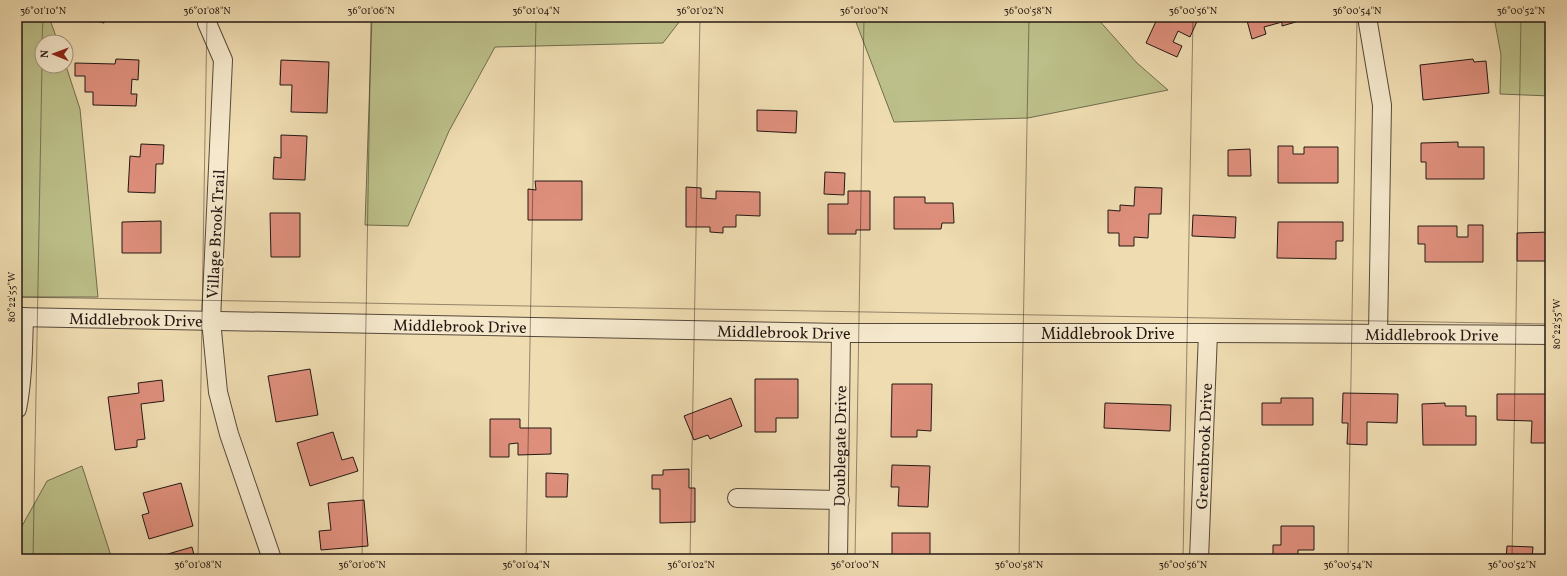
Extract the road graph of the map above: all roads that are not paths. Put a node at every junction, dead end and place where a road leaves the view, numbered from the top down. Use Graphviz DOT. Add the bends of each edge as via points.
graph roads {
  1 [pos="1367,17"];
  2 [pos="207,23"];
  3 [pos="20,317"];
  4 [pos="211,320"];
  5 [pos="841,333"];
  6 [pos="1208,333"];
  7 [pos="1378,334"];
  8 [pos="1550,335"];
  9 [pos="17,409"];
  10 [pos="738,498"];
  11 [pos="840,500"];
  12 [pos="272,559"];
  13 [pos="838,559"];
  14 [pos="1199,559"];
  1 -- 7 [label="street" via="1382,105"];
  2 -- 4 [label="street, Village Brook Trail" via="224,60"];
  3 -- 4 [label="street, Middlebrook Drive"];
  3 -- 9 [label="street" via="23,350"];
  4 -- 5 [label="street, Middlebrook Drive"];
  4 -- 12 [label="street, Village Brook Trail" via="218,392 229,434"];
  5 -- 6 [label="street, Middlebrook Drive"];
  5 -- 11 [label="street, Doublegate Drive"];
  6 -- 7 [label="street, Middlebrook Drive"];
  6 -- 14 [label="street, Greenbrook Drive"];
  7 -- 8 [label="street, Middlebrook Drive"];
  10 -- 11 [label="street"];
  11 -- 13 [label="street, Doublegate Drive"];
}
